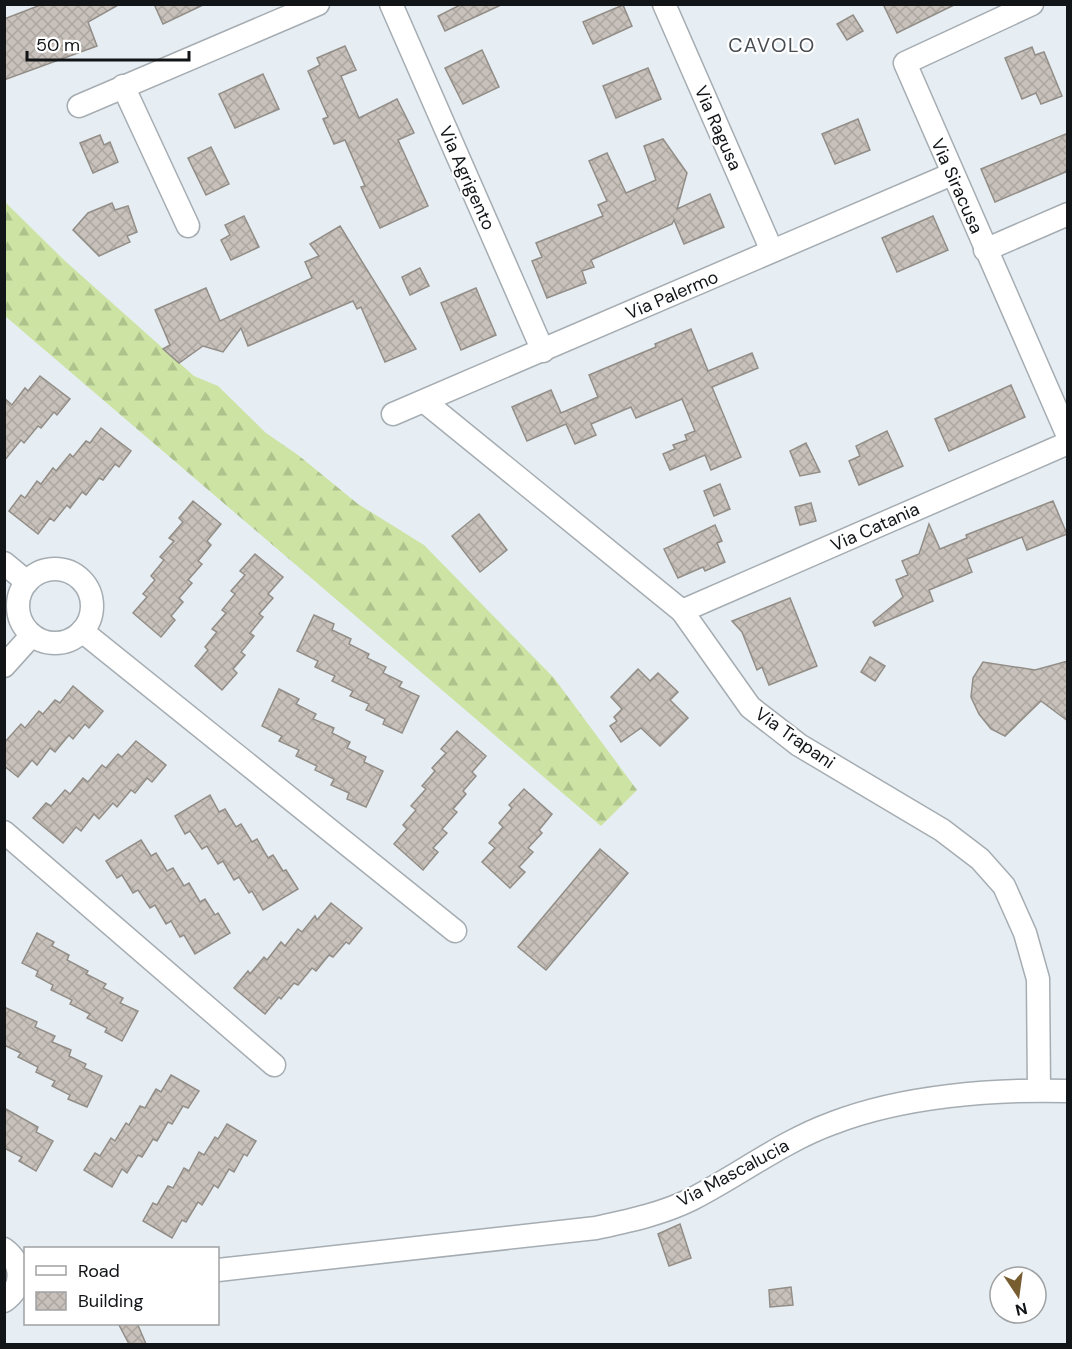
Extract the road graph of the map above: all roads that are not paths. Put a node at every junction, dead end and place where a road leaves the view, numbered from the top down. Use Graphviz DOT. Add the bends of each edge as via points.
graph roads {
  1 [pos="318,4"];
  2 [pos="391,4"];
  3 [pos="664,4"];
  4 [pos="1032,4"];
  5 [pos="123,86"];
  6 [pos="79,106"];
  7 [pos="952,174"];
  8 [pos="1068,214"];
  9 [pos="188,226"];
  10 [pos="986,250"];
  11 [pos="772,251"];
  12 [pos="543,351"];
  13 [pos="425,402"];
  14 [pos="393,414"];
  15 [pos="1068,436"];
  16 [pos="1068,443"];
  17 [pos="4,563"];
  18 [pos="27,582"];
  19 [pos="682,610"];
  20 [pos="82,631"];
  21 [pos="32,635"];
  22 [pos="4,666"];
  23 [pos="4,832"];
  24 [pos="455,932"];
  25 [pos="274,1065"];
  26 [pos="1039,1090"];
  27 [pos="1068,1091"];
  28 [pos="12,1256"];
  29 [pos="219,1270"];
  30 [pos="12,1299"];
  1 -- 5 [label="street"];
  2 -- 12 [label="street, Via Agrigento"];
  3 -- 11 [label="street, Via Ragusa"];
  4 -- 7 [label="street, Via Siracusa" via="905,63"];
  5 -- 6 [label="street"];
  5 -- 9 [label="street"];
  7 -- 10 [label="street, Via Siracusa"];
  7 -- 11 [label="street, Via Palermo"];
  8 -- 10 [label="street"];
  10 -- 15 [label="street, Via Siracusa"];
  11 -- 12 [label="street, Via Palermo"];
  12 -- 13 [label="street, Via Palermo"];
  13 -- 14 [label="street, Via Palermo"];
  13 -- 19 [label="street, Via Trapani"];
  16 -- 19 [label="street, Via Catania"];
  17 -- 18 [label="street"];
  18 -- 20 [label="street" via="49,570 65,571 80,579 89,592 92,609"];
  18 -- 21 [label="street" via="18,609 22,624"];
  19 -- 26 [label="street, Via Trapani" via="750,707 799,745 942,830 980,859 1004,886 1025,933 1038,979"];
  20 -- 21 [label="street" via="58,643"];
  20 -- 24 [label="street"];
  21 -- 22 [label="street"];
  23 -- 25 [label="street"];
  26 -- 27 [label="street, Via Mascalucia"];
  26 -- 29 [label="street, Via Mascalucia" via="939,1097 869,1111 798,1138 691,1199 630,1221"];
  28 -- 30 [label="street" via="19,1281"];
}
